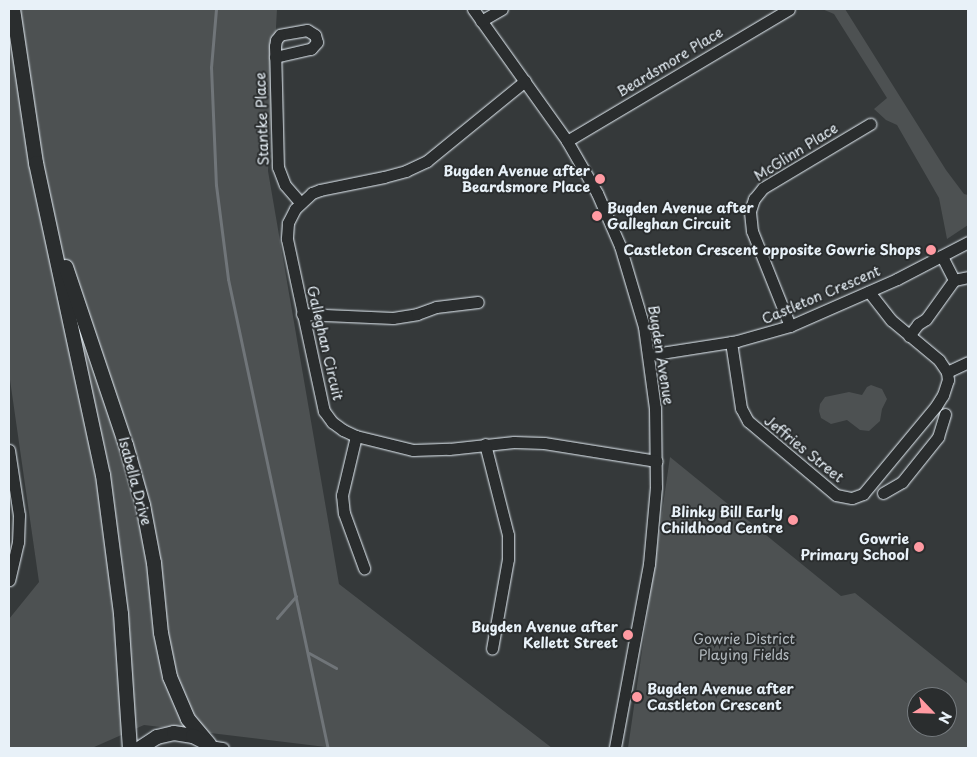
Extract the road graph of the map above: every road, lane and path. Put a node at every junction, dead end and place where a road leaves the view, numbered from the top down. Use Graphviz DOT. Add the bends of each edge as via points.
graph roads {
  1 [pos="13,9"];
  2 [pos="473,9"];
  3 [pos="502,9"];
  4 [pos="789,9"];
  5 [pos="481,21"];
  6 [pos="275,56"];
  7 [pos="525,81"];
  8 [pos="870,124"];
  9 [pos="567,141"];
  10 [pos="300,202"];
  11 [pos="49,217"];
  12 [pos="968,242"];
  13 [pos="942,256"];
  14 [pos="968,276"];
  15 [pos="954,280"];
  16 [pos="869,292"];
  17 [pos="478,302"];
  18 [pos="302,314"];
  19 [pos="790,326"];
  20 [pos="909,336"];
  21 [pos="731,342"];
  22 [pos="648,355"];
  23 [pos="968,362"];
  24 [pos="947,372"];
  25 [pos="946,414"];
  26 [pos="356,436"];
  27 [pos="485,444"];
  28 [pos="9,450"];
  29 [pos="657,461"];
  30 [pos="883,493"];
  31 [pos="364,568"];
  32 [pos="9,580"];
  33 [pos="492,649"];
  34 [pos="213,747"];
  35 [pos="130,748"];
  36 [pos="140,748"];
  37 [pos="615,748"];
  1 -- 11 [label="main road, Isabella Drive" via="30,130"];
  2 -- 5 [label="street, Bugden Avenue"];
  3 -- 5 [label="street"];
  4 -- 9 [label="street, Beardsmore Place"];
  5 -- 7 [label="street, Bugden Avenue"];
  6 -- 10 [label="street, Stantke Place" via="278,167 285,185"];
  7 -- 9 [label="street, Bugden Avenue"];
  7 -- 10 [label="street" via="427,161 384,177 320,190"];
  8 -- 19 [label="street, McGlinn Place" via="763,188 754,199 750,224"];
  9 -- 22 [label="street, Bugden Avenue" via="620,246 637,300"];
  10 -- 18 [label="street, Galleghan Circuit" via="288,223 287,239"];
  11 -- 34 [label="main road, Isabella Drive" via="138,488 154,563 161,633 170,677 180,705"];
  11 -- 35 [label="main road, Isabella Drive" via="103,474 121,614"];
  12 -- 13 [label="street, Castleton Crescent"];
  13 -- 15 [label="street"];
  13 -- 16 [label="street, Castleton Crescent"];
  14 -- 15 [label="street"];
  15 -- 20 [label="street" via="926,319"];
  16 -- 19 [label="street, Castleton Crescent"];
  16 -- 20 [label="street" via="891,320"];
  17 -- 18 [label="street" via="436,307 393,318"];
  18 -- 26 [label="street, Galleghan Circuit" via="324,411 332,422"];
  19 -- 21 [label="street, Castleton Crescent"];
  20 -- 24 [label="street" via="940,360"];
  21 -- 22 [label="street, Castleton Crescent"];
  21 -- 24 [label="street, Jeffries Street" via="741,408 748,421 836,495 844,498 863,494 877,478 943,396 947,388"];
  22 -- 29 [label="street, Bugden Avenue"];
  23 -- 24 [label="street"];
  25 -- 30 [label="street" via="938,437 902,482"];
  26 -- 27 [label="street, Galleghan Circuit" via="413,450"];
  26 -- 31 [label="street" via="342,495 344,513"];
  27 -- 29 [label="street, Galleghan Circuit" via="544,443"];
  27 -- 33 [label="street" via="508,535 508,559"];
  28 -- 32 [label="street" via="19,515 18,542"];
  29 -- 37 [label="street, Bugden Avenue" via="649,564"];
  34 -- 36 [label="main road" via="193,736 174,733 157,737"];
}
